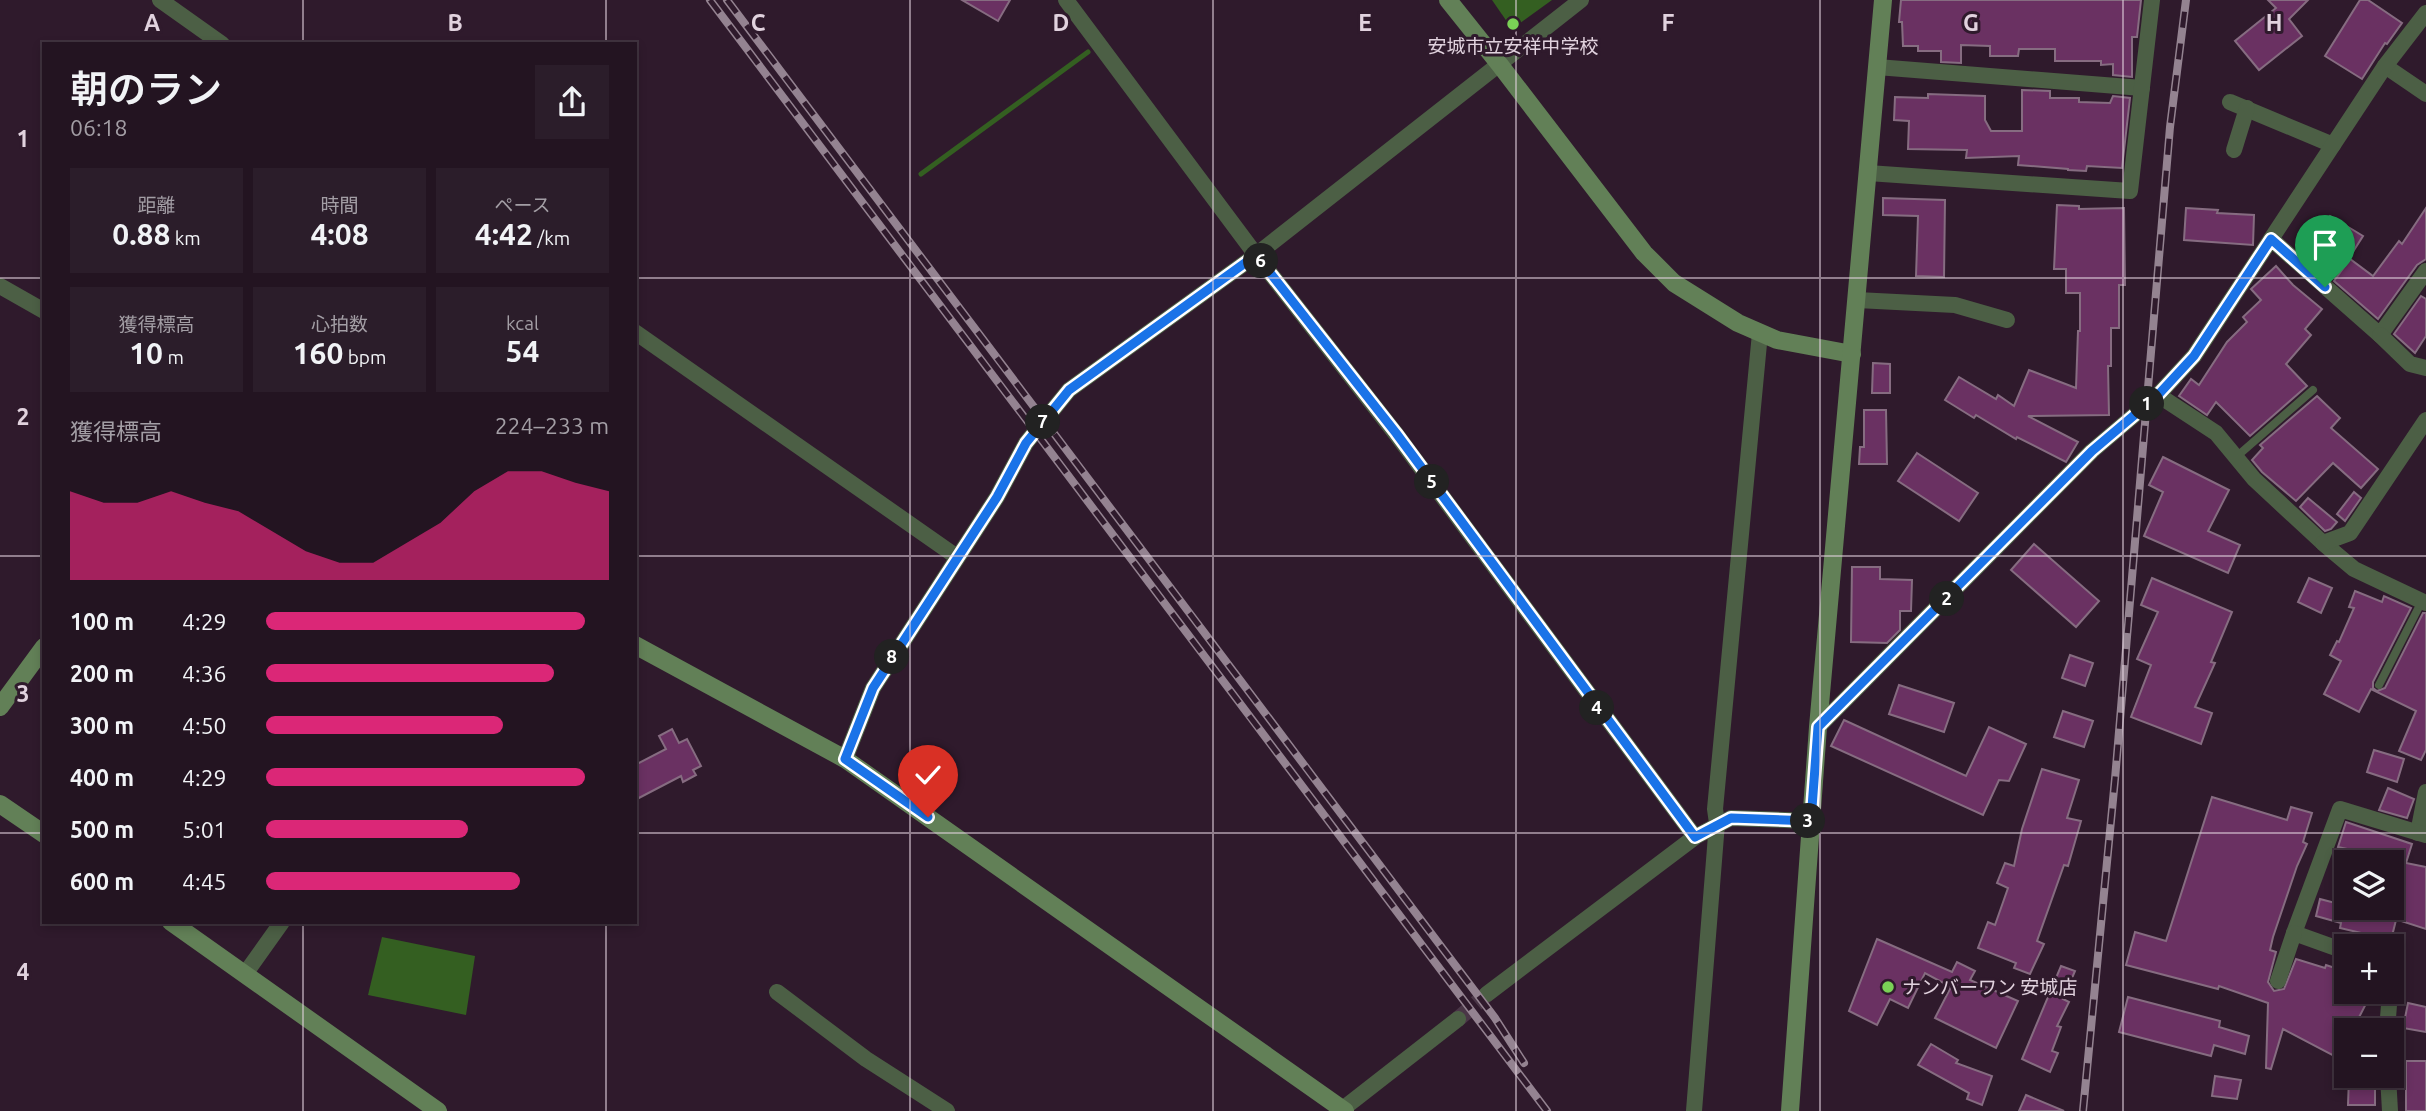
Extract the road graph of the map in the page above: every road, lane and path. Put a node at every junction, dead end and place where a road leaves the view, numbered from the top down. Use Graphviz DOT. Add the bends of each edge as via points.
graph roads {
  1 [pos="160,0"];
  2 [pos="1066,0"];
  3 [pos="1448,0"];
  4 [pos="1581,0"];
  5 [pos="1883,0"];
  6 [pos="2152,0"];
  7 [pos="2426,13"];
  8 [pos="219,42"];
  9 [pos="1500,65"];
  10 [pos="2385,66"];
  11 [pos="1877,67"];
  12 [pos="2142,88"];
  13 [pos="2426,94"];
  14 [pos="2230,102"];
  15 [pos="2247,108"];
  16 [pos="2333,145"];
  17 [pos="2234,150"];
  18 [pos="1868,173"];
  19 [pos="2271,239"];
  20 [pos="1256,255"];
  21 [pos="2426,271"];
  22 [pos="0,286"];
  23 [pos="1857,300"];
  24 [pos="42,310"];
  25 [pos="2007,320"];
  26 [pos="637,333"];
  27 [pos="1760,333"];
  28 [pos="2380,335"];
  29 [pos="1852,354"];
  30 [pos="2426,368"];
  31 [pos="2313,390"];
  32 [pos="2158,395"];
  33 [pos="2426,420"];
  34 [pos="2235,458"];
  35 [pos="2323,543"];
  36 [pos="957,557"];
  37 [pos="2424,602"];
  38 [pos="637,646"];
  39 [pos="42,650"];
  40 [pos="2379,685"];
  41 [pos="0,707"];
  42 [pos="1818,727"];
  43 [pos="845,759"];
  44 [pos="2426,792"];
  45 [pos="0,804"];
  46 [pos="1811,821"];
  47 [pos="1717,823"];
  48 [pos="42,833"];
  49 [pos="2422,834"];
  50 [pos="1695,837"];
  51 [pos="174,924"];
  52 [pos="281,924"];
  53 [pos="2294,933"];
  54 [pos="2334,947"];
  55 [pos="245,974"];
  56 [pos="2278,981"];
  57 [pos="778,992"];
  58 [pos="1487,994"];
  59 [pos="1458,1019"];
  60 [pos="2389,1088"];
  61 [pos="1342,1110"];
  62 [pos="438,1111"];
  63 [pos="947,1111"];
  64 [pos="1694,1111"];
  65 [pos="1790,1111"];
  66 [pos="2390,1111"];
  1 -- 8 [label="street"];
  2 -- 20 [label="street"];
  3 -- 9 [label="street"];
  4 -- 9 [label="street"];
  5 -- 11 [label="street"];
  6 -- 12 [label="street"];
  7 -- 10 [label="street"];
  9 -- 20 [label="street"];
  9 -- 27 [label="street" via="1644,253 1674,283"];
  10 -- 13 [label="street"];
  10 -- 16 [label="street"];
  11 -- 12 [label="street"];
  11 -- 18 [label="street"];
  12 -- 18 [label="street" via="2130,191"];
  14 -- 15 [label="street"];
  15 -- 16 [label="street"];
  15 -- 17 [label="street"];
  16 -- 19 [label="street"];
  18 -- 23 [label="street"];
  19 -- 28 [label="street"];
  19 -- 32 [label="street" via="2194,356"];
  20 -- 36 [label="street" via="1069,390 1026,443"];
  20 -- 50 [label="street" via="1396,433"];
  21 -- 28 [label="street"];
  22 -- 24 [label="street"];
  23 -- 25 [label="street" via="1955,305"];
  23 -- 29 [label="street"];
  26 -- 36 [label="street"];
  27 -- 29 [label="street"];
  27 -- 47 [label="street"];
  28 -- 30 [label="street" via="2410,364"];
  29 -- 42 [label="street"];
  31 -- 34 [label="lane"];
  32 -- 34 [label="street" via="2216,433"];
  32 -- 42 [label="street" via="2092,451"];
  33 -- 35 [label="street" via="2350,533"];
  34 -- 35 [label="street"];
  35 -- 37 [label="street" via="2354,569"];
  36 -- 43 [label="street" via="873,688"];
  37 -- 40 [label="lane"];
  38 -- 43 [label="street"];
  39 -- 41 [label="street"];
  42 -- 46 [label="street"];
  43 -- 61 [label="street"];
  44 -- 49 [label="street"];
  45 -- 48 [label="street"];
  46 -- 47 [label="street" via="1731,818"];
  46 -- 65 [label="street"];
  47 -- 50 [label="street"];
  47 -- 64 [label="street"];
  49 -- 53 [label="street" via="2340,809"];
  50 -- 58 [label="street"];
  51 -- 55 [label="street"];
  52 -- 55 [label="street"];
  53 -- 54 [label="street"];
  53 -- 56 [label="street"];
  55 -- 62 [label="street"];
  57 -- 63 [label="street" via="866,1059"];
  59 -- 61 [label="street"];
  60 -- 66 [label="street"];
}
